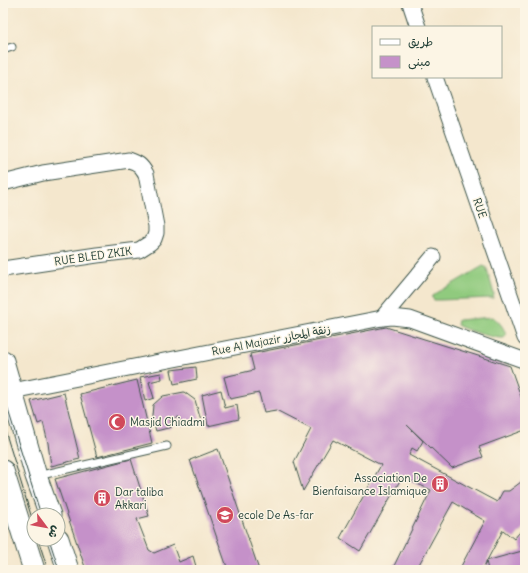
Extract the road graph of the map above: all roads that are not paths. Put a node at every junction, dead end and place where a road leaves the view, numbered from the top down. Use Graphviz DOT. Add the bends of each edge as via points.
graph roads {
  1 [pos="410,3"];
  2 [pos="418,26"];
  3 [pos="12,47"];
  4 [pos="3,50"];
  5 [pos="435,78"];
  6 [pos="3,183"];
  7 [pos="433,257"];
  8 [pos="3,269"];
  9 [pos="382,318"];
  10 [pos="525,338"];
  11 [pos="3,361"];
  12 [pos="524,362"];
  13 [pos="12,391"];
  14 [pos="167,446"];
  15 [pos="3,471"];
  16 [pos="36,476"];
  17 [pos="47,507"];
  18 [pos="61,547"];
  19 [pos="34,570"];
  20 [pos="68,570"];
  1 -- 2 [label="street"];
  3 -- 4 [label="lane"];
  5 -- 10 [label="street, RUE"];
  6 -- 8 [label="street, RUE BLED ZKIK" via="43,173 129,160 138,163 146,174 156,226 154,239 139,250"];
  7 -- 9 [label="street"];
  9 -- 12 [label="street, Rue Al Majazir زنقة المجازر" via="410,319"];
  9 -- 13 [label="street, Rue Al Majazir زنقة المجازر"];
  11 -- 13 [label="main road"];
  13 -- 16 [label="main road"];
  14 -- 16 [label="lane"];
  15 -- 19 [label="main road" via="12,509"];
  16 -- 17 [label="main road"];
  18 -- 20 [label="main road"];
}
